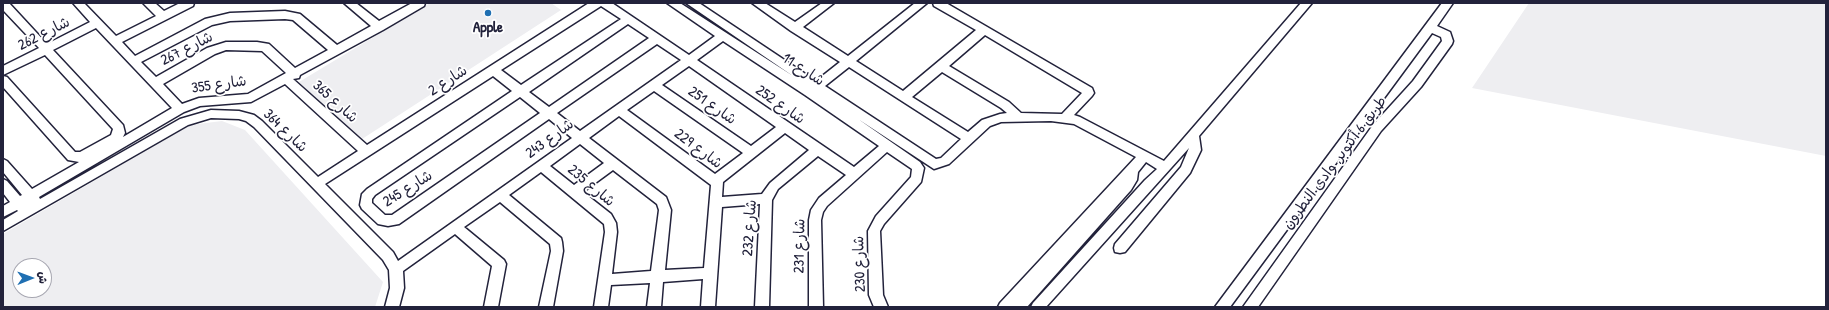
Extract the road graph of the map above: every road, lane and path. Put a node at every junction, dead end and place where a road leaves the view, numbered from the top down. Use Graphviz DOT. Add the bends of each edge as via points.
graph roads {
  1 [pos="78,3"];
  2 [pos="148,3"];
  3 [pos="189,3"];
  4 [pos="349,3"];
  5 [pos="420,3"];
  6 [pos="587,3"];
  7 [pos="597,3"];
  8 [pos="605,3"];
  9 [pos="672,3"];
  10 [pos="691,3"];
  11 [pos="757,3"];
  12 [pos="829,3"];
  13 [pos="922,3"];
  14 [pos="938,3"];
  15 [pos="1307,3"];
  16 [pos="1448,3"];
  17 [pos="3,4"];
  18 [pos="163,16"];
  19 [pos="628,20"];
  20 [pos="98,23"];
  21 [pos="379,27"];
  22 [pos="1430,27"];
  23 [pos="795,28"];
  24 [pos="984,30"];
  25 [pos="723,36"];
  26 [pos="657,38"];
  27 [pos="115,41"];
  28 [pos="45,50"];
  29 [pos="337,50"];
  30 [pos="688,60"];
  31 [pos="134,61"];
  32 [pos="848,62"];
  33 [pos="941,66"];
  34 [pos="3,71"];
  35 [pos="485,73"];
  36 [pos="290,77"];
  37 [pos="3,80"];
  38 [pos="155,82"];
  39 [pos="653,85"];
  40 [pos="816,87"];
  41 [pos="521,92"];
  42 [pos="904,97"];
  43 [pos="216,102"];
  44 [pos="180,109"];
  45 [pos="618,110"];
  46 [pos="549,113"];
  47 [pos="211,114"];
  48 [pos="1018,117"];
  49 [pos="1065,118"];
  50 [pos="784,127"];
  51 [pos="1193,135"];
  52 [pos="580,137"];
  53 [pos="968,138"];
  54 [pos="887,146"];
  55 [pos="362,148"];
  56 [pos="817,150"];
  57 [pos="752,153"];
  58 [pos="613,163"];
  59 [pos="1139,163"];
  60 [pos="3,164"];
  61 [pos="541,165"];
  62 [pos="916,165"];
  63 [pos="1160,173"];
  64 [pos="854,174"];
  65 [pos="715,181"];
  66 [pos="314,182"];
  67 [pos="3,184"];
  68 [pos="574,192"];
  69 [pos="500,195"];
  70 [pos="30,196"];
  71 [pos="766,199"];
  72 [pos="716,202"];
  73 [pos="18,203"];
  74 [pos="39,206"];
  75 [pos="3,212"];
  76 [pos="26,213"];
  77 [pos="3,226"];
  78 [pos="455,227"];
  79 [pos="1097,246"];
  80 [pos="1120,248"];
  81 [pos="396,269"];
  82 [pos="710,273"];
  83 [pos="658,277"];
  84 [pos="604,280"];
  85 [pos="392,307"];
  86 [pos="491,307"];
  87 [pos="546,307"];
  88 [pos="601,307"];
  89 [pos="654,307"];
  90 [pos="708,307"];
  91 [pos="762,307"];
  92 [pos="816,307"];
  93 [pos="881,307"];
  94 [pos="1005,307"];
  95 [pos="1019,307"];
  96 [pos="1038,307"];
  97 [pos="1048,307"];
  98 [pos="1222,307"];
  99 [pos="1250,307"];
  1 -- 20 [label="street"];
  2 -- 18 [label="street"];
  3 -- 18 [label="street"];
  4 -- 21 [label="street"];
  5 -- 21 [label="street, شارع 355"];
  6 -- 35 [label="street, شارع 2"];
  7 -- 35 [label="street, شارع 2"];
  8 -- 19 [label="street, شارع 252"];
  9 -- 25 [label="street, شارع 11"];
  10 -- 40 [label="street, شارع 11"];
  11 -- 23 [label="street"];
  12 -- 23 [label="street"];
  13 -- 32 [label="street"];
  14 -- 24 [label="street"];
  15 -- 51 [label="street"];
  16 -- 22 [label="street, طريق 6 أكتوبر, وادى النطرون"];
  17 -- 28 [label="street"];
  18 -- 27 [label="street"];
  19 -- 26 [label="street, شارع 252"];
  19 -- 41 [label="street, شارع 245"];
  20 -- 27 [label="street"];
  20 -- 28 [label="street, شارع 262"];
  21 -- 29 [label="street, شارع 355"];
  22 -- 98 [label="street, طريق 6 أكتوبر, وادى النطرون"];
  22 -- 99 [label="street, طريق 6 أكتوبر, وادى النطرون" via="1446,36 1448,41 1417,84 1377,128"];
  23 -- 32 [label="street"];
  24 -- 33 [label="street"];
  24 -- 49 [label="street" via="1088,91"];
  25 -- 30 [label="street, شارع 243"];
  25 -- 54 [label="street, شارع 11"];
  26 -- 30 [label="street, شارع 252"];
  26 -- 46 [label="street, شارع 245"];
  27 -- 31 [label="street"];
  28 -- 34 [label="street, شارع 262"];
  28 -- 37 [label="street" via="119,128 115,138 82,157 72,157"];
  29 -- 31 [label="street" via="296,17 230,17 209,22"];
  29 -- 36 [label="street, شارع 355"];
  30 -- 39 [label="street, شارع 243"];
  30 -- 50 [label="street, شارع 252"];
  31 -- 38 [label="street"];
  32 -- 40 [label="street"];
  32 -- 42 [label="street"];
  33 -- 42 [label="street"];
  33 -- 48 [label="street" via="1005,105"];
  35 -- 41 [label="street"];
  35 -- 55 [label="street, شارع 2"];
  35 -- 66 [label="street, شارع 2"];
  36 -- 38 [label="street, شارع 267" via="265,47 226,46 211,51"];
  36 -- 43 [label="street, شارع 355" via="251,98"];
  36 -- 55 [label="street, شارع 365"];
  38 -- 44 [label="street"];
  39 -- 45 [label="street, شارع 243"];
  39 -- 57 [label="street, شارع 251"];
  40 -- 53 [label="street, شارع 11" via="930,162 938,164 945,161"];
  41 -- 46 [label="street"];
  41 -- 46 [label="street, شارع 245" via="371,192 366,198 366,204 382,220 395,220"];
  42 -- 53 [label="street"];
  43 -- 44 [label="street, شارع 355" via="199,102"];
  43 -- 47 [label="street"];
  44 -- 70 [label="street, شارع 355"];
  45 -- 52 [label="street, شارع 243"];
  45 -- 65 [label="street, شارع 229"];
  46 -- 52 [label="street"];
  47 -- 66 [label="street, شارع 364" via="226,113 250,118"];
  47 -- 74 [label="street, شارع 364" via="171,128"];
  48 -- 49 [label="street"];
  48 -- 53 [label="street" via="986,122"];
  49 -- 59 [label="street" via="1077,127 1117,145"];
  50 -- 56 [label="street, شارع 252"];
  50 -- 57 [label="street"];
  51 -- 63 [label="street"];
  51 -- 80 [label="street" via="1195,150 1186,170"];
  52 -- 58 [label="street"];
  52 -- 61 [label="street, شارع 243"];
  54 -- 62 [label="street, شارع 11"];
  54 -- 64 [label="street, شارع 231"];
  55 -- 66 [label="street, شارع 2"];
  56 -- 64 [label="street, شارع 252"];
  56 -- 71 [label="street, شارع 232" via="774,186"];
  57 -- 65 [label="street"];
  58 -- 68 [label="street"];
  58 -- 83 [label="street" via="664,205"];
  59 -- 63 [label="street"];
  59 -- 94 [label="street"];
  59 -- 95 [label="street" via="1127,187"];
  60 -- 70 [label="street"];
  61 -- 68 [label="street, شارع 235"];
  61 -- 69 [label="street, شارع 243"];
  62 -- 93 [label="street, شارع 230" via="919,172 917,179 880,220 874,231 876,295"];
  63 -- 79 [label="street" via="1152,188"];
  64 -- 92 [label="street, شارع 231" via="823,202 815,215"];
  65 -- 72 [label="street, شارع 229" via="718,186"];
  66 -- 81 [label="street, شارع 364" via="388,256"];
  67 -- 73 [label="street"];
  68 -- 84 [label="street, شارع 235" via="610,222 611,232"];
  69 -- 78 [label="street, شارع 243"];
  69 -- 87 [label="street" via="556,242 557,251"];
  70 -- 73 [label="street, شارع 355"];
  70 -- 74 [label="street"];
  71 -- 72 [label="street"];
  71 -- 91 [label="street, شارع 232"];
  72 -- 82 [label="street, شارع 229"];
  73 -- 75 [label="street, شارع 355"];
  73 -- 76 [label="street"];
  74 -- 76 [label="street, شارع 364"];
  76 -- 77 [label="street, شارع 364"];
  78 -- 81 [label="street, شارع 243"];
  78 -- 86 [label="street" via="498,264"];
  79 -- 96 [label="street"];
  79 -- 97 [label="street"];
  81 -- 85 [label="street"];
  82 -- 83 [label="street"];
  82 -- 90 [label="street, شارع 229"];
  83 -- 84 [label="street"];
  83 -- 89 [label="street"];
  84 -- 88 [label="street, شارع 235"];
}
